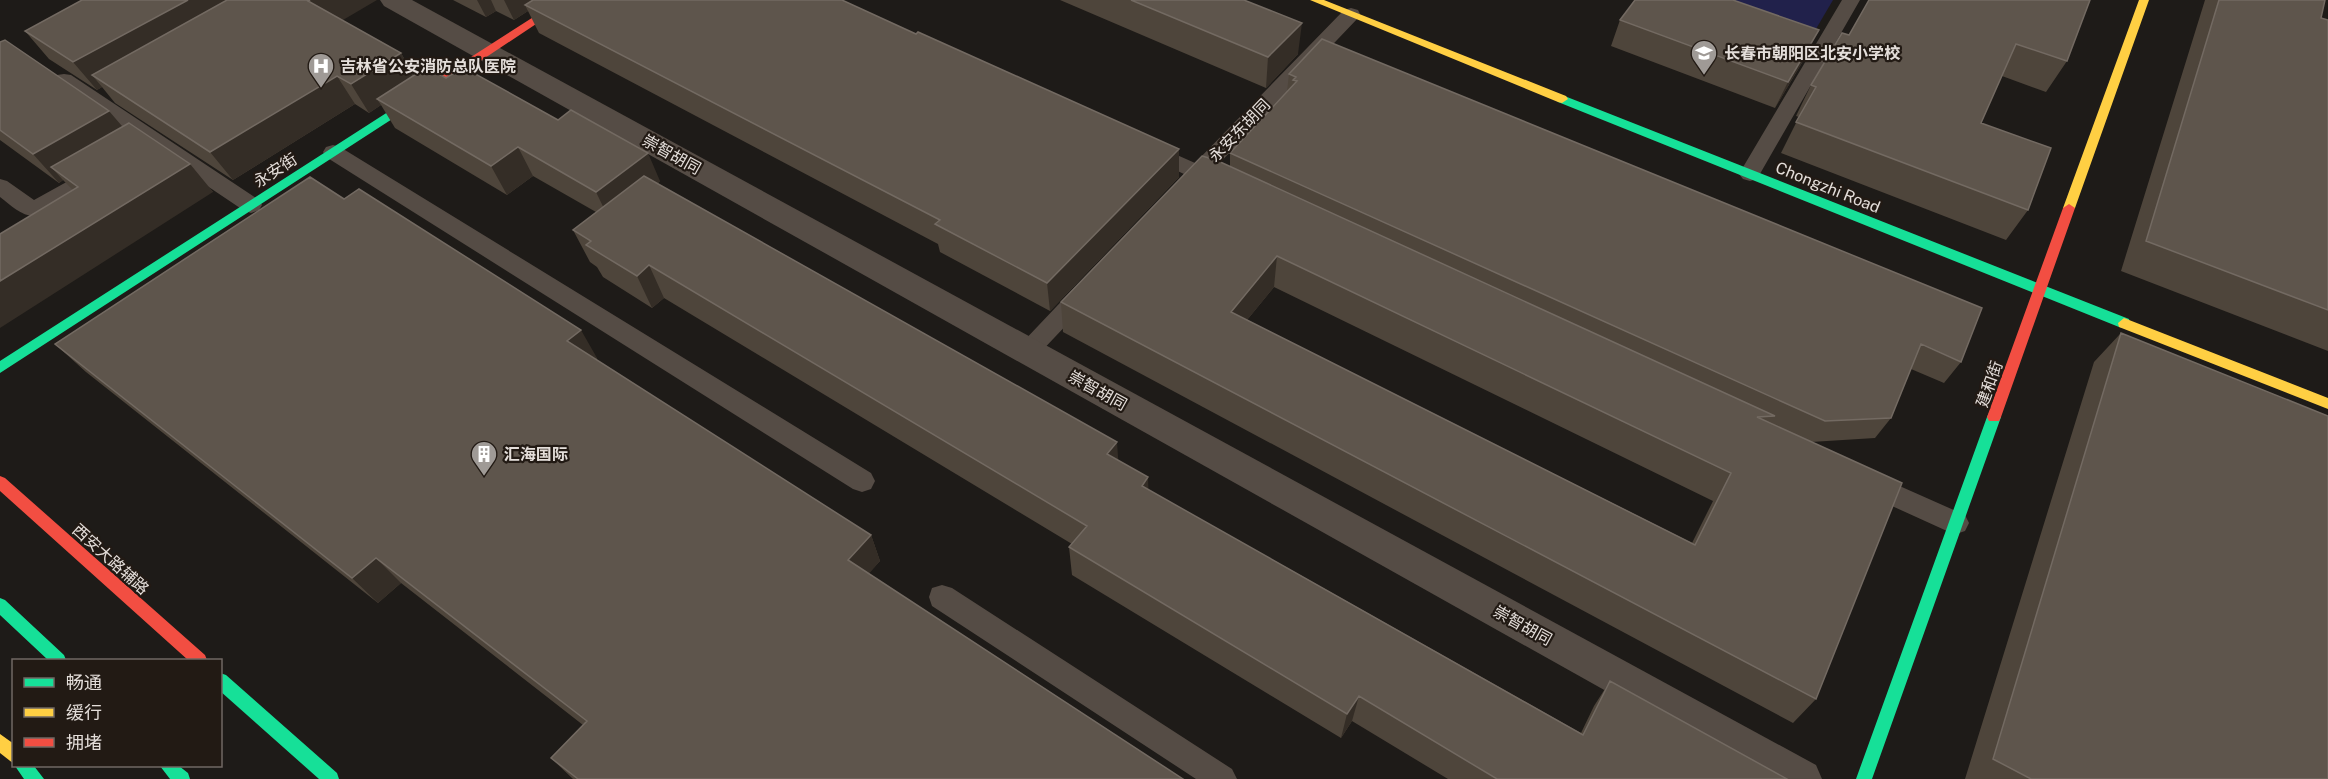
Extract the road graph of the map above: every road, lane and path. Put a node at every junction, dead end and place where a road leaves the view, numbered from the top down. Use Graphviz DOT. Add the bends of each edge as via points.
graph roads {
  1 [pos="393,0"];
  2 [pos="567,0"];
  3 [pos="1315,0"];
  4 [pos="1851,0"];
  5 [pos="2144,0"];
  6 [pos="1351,14"];
  7 [pos="487,52"];
  8 [pos="49,71"];
  9 [pos="117,91"];
  10 [pos="97,102"];
  11 [pos="153,140"];
  12 [pos="1135,143"];
  13 [pos="133,151"];
  14 [pos="333,152"];
  15 [pos="113,163"];
  16 [pos="1199,172"];
  17 [pos="1750,174"];
  18 [pos="0,186"];
  19 [pos="1242,193"];
  20 [pos="1174,198"];
  21 [pos="251,205"];
  22 [pos="1101,274"];
  23 [pos="2040,289"];
  24 [pos="1028,351"];
  25 [pos="0,368"];
  26 [pos="2328,404"];
  27 [pos="1848,473"];
  28 [pos="862,481"];
  29 [pos="0,482"];
  30 [pos="1956,524"];
  31 [pos="942,597"];
  32 [pos="0,605"];
  33 [pos="57,659"];
  34 [pos="198,659"];
  35 [pos="222,682"];
  36 [pos="0,742"];
  37 [pos="12,754"];
  38 [pos="25,767"];
  39 [pos="170,767"];
  40 [pos="36,779"];
  41 [pos="182,779"];
  42 [pos="331,779"];
  43 [pos="1222,779"];
  44 [pos="1802,779"];
  45 [pos="1864,779"];
  1 -- 7 [label="street, 崇智胡同"];
  2 -- 7 [label="street, 永安街"];
  3 -- 6 [label="street, Chongzhi Road"];
  4 -- 17 [label="lane"];
  5 -- 23 [label="street, 建和街"];
  6 -- 16 [label="lane, 永安东胡同"];
  6 -- 17 [label="street, Chongzhi Road"];
  7 -- 14 [label="street, 永安街"];
  7 -- 24 [label="street, 崇智胡同"];
  8 -- 10 [label="lane"];
  9 -- 10 [label="lane"];
  10 -- 11 [label="lane"];
  11 -- 13 [label="lane"];
  11 -- 21 [label="lane"];
  12 -- 16 [label="lane"];
  14 -- 21 [label="street, 永安街"];
  14 -- 28 [label="lane"];
  15 -- 18 [label="lane" via="33,210"];
  16 -- 19 [label="lane"];
  16 -- 20 [label="lane, 永安东胡同"];
  17 -- 23 [label="street, Chongzhi Road"];
  21 -- 25 [label="street, 永安街"];
  22 -- 24 [label="lane"];
  23 -- 26 [label="street, Chongzhi Road"];
  23 -- 30 [label="street, 建和街"];
  24 -- 44 [label="street, 崇智胡同"];
  27 -- 30 [label="lane"];
  29 -- 34 [label="street, 西安大路辅路"];
  30 -- 45 [label="street, 建和街"];
  31 -- 43 [label="lane"];
  32 -- 33 [label="street"];
  35 -- 42 [label="street"];
  36 -- 37 [label="street"];
  38 -- 40 [label="street"];
  39 -- 41 [label="street"];
}
